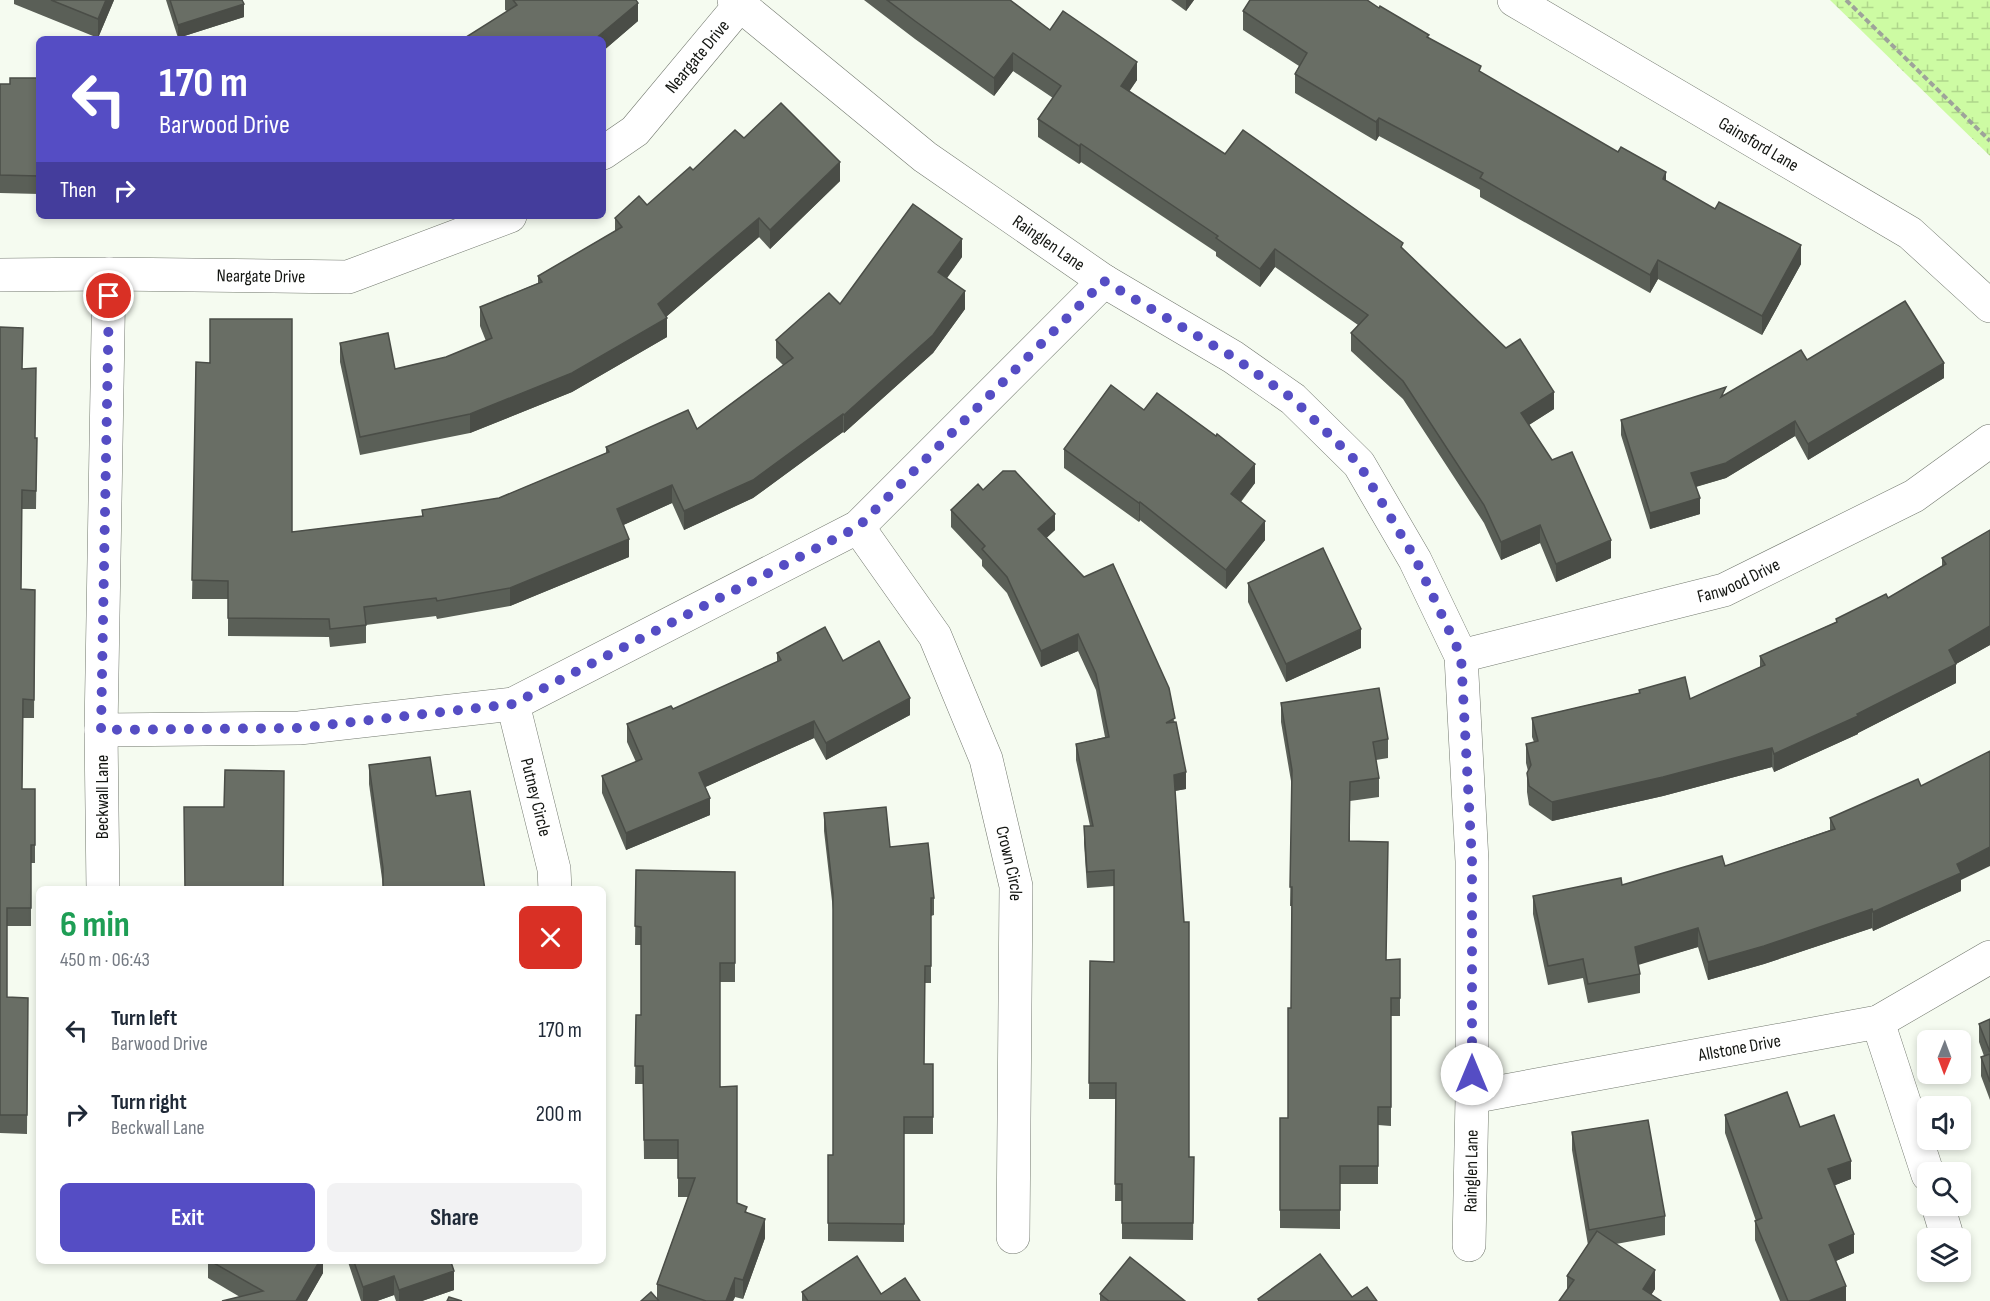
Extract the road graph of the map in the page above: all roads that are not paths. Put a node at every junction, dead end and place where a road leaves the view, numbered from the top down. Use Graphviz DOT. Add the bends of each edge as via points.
graph roads {
  1 [pos="1514,0"];
  2 [pos="737,3"];
  3 [pos="606,151"];
  4 [pos="502,219"];
  5 [pos="109,274"];
  6 [pos="0,275"];
  7 [pos="1104,281"];
  8 [pos="1990,306"];
  9 [pos="1990,441"];
  10 [pos="858,527"];
  11 [pos="1461,656"];
  12 [pos="513,704"];
  13 [pos="101,730"];
  14 [pos="103,886"];
  15 [pos="555,886"];
  16 [pos="1990,957"];
  17 [pos="1878,1022"];
  18 [pos="1472,1097"];
  19 [pos="1924,1162"];
  20 [pos="1013,1237"];
  21 [pos="1469,1245"];
  1 -- 8 [label="street, Gainsford Lane" via="1910,233"];
  2 -- 3 [label="street, Neargate Drive" via="634,131"];
  2 -- 7 [label="street, Rainglen Lane" via="925,157"];
  4 -- 5 [label="street, Neargate Drive" via="348,277"];
  5 -- 6 [label="street, Neargate Drive"];
  5 -- 13 [label="street, Beckwall Lane"];
  7 -- 10 [label="street"];
  7 -- 11 [label="street, Rainglen Lane" via="1233,357 1293,399 1359,464 1416,560"];
  9 -- 11 [label="street, Fanwood Drive" via="1914,496 1724,590"];
  10 -- 12 [label="street"];
  10 -- 20 [label="street, Crown Circle" via="935,636 986,759 1016,886"];
  11 -- 18 [label="street, Rainglen Lane" via="1472,861"];
  12 -- 13 [label="street" via="299,728"];
  12 -- 15 [label="street, Putney Circle" via="554,869"];
  13 -- 14 [label="street, Beckwall Lane"];
  16 -- 17 [label="street, Allstone Drive"];
  17 -- 18 [label="street, Allstone Drive"];
  17 -- 19 [label="street"];
  18 -- 21 [label="street, Rainglen Lane"];
}
